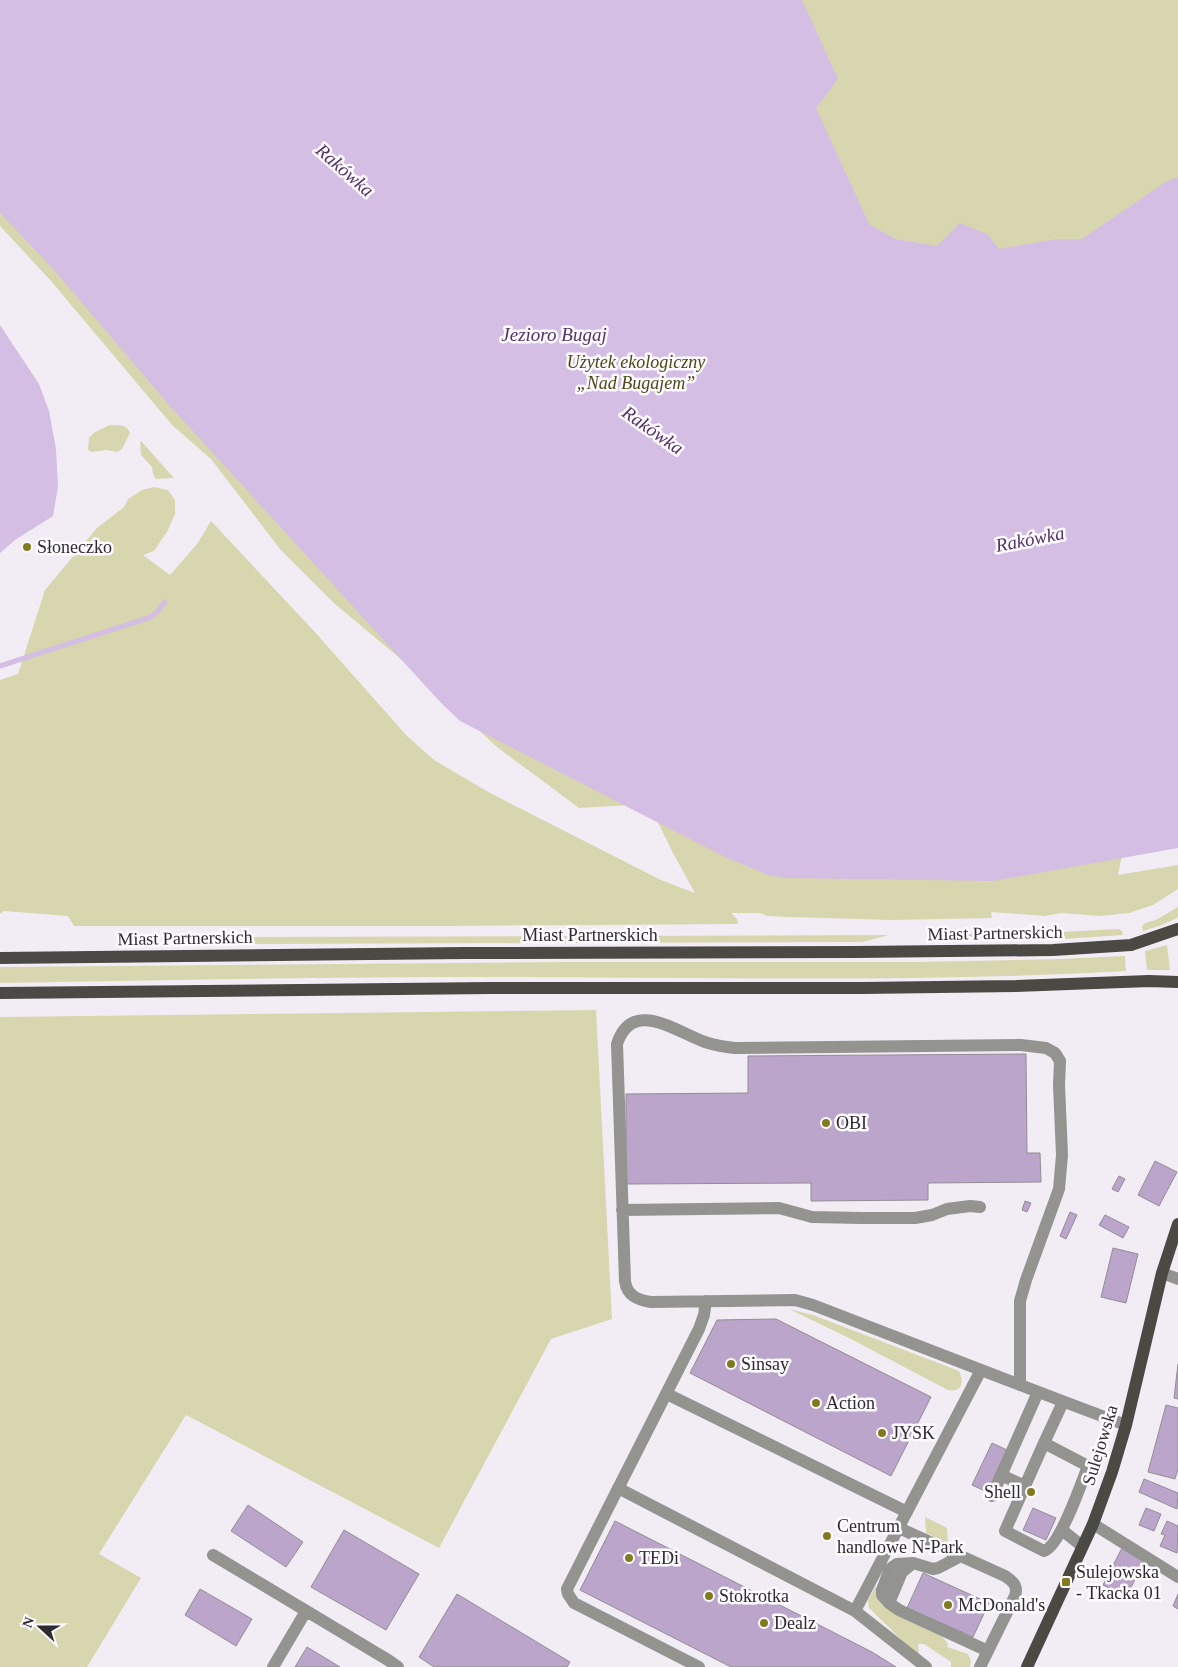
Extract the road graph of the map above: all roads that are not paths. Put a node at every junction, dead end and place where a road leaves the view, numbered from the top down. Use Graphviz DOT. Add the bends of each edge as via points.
graph roads {
  1 [pos="1178,929"];
  2 [pos="0,958"];
  3 [pos="1178,982"];
  4 [pos="0,993"];
  5 [pos="980,1207"];
  6 [pos="622,1210"];
  7 [pos="1178,1224"];
  8 [pos="1162,1273"];
  9 [pos="1178,1279"];
  10 [pos="706,1301"];
  11 [pos="980,1370"];
  12 [pos="1020,1385"];
  13 [pos="1038,1392"];
  14 [pos="667,1394"];
  15 [pos="1063,1402"];
  16 [pos="1126,1425"];
  17 [pos="1044,1443"];
  18 [pos="1001,1475"];
  19 [pos="1025,1486"];
  20 [pos="618,1488"];
  21 [pos="992,1496"];
  22 [pos="907,1512"];
  23 [pos="1093,1524"];
  24 [pos="899,1528"];
  25 [pos="1062,1530"];
  26 [pos="1082,1546"];
  27 [pos="213,1555"];
  28 [pos="961,1556"];
  29 [pos="1178,1577"];
  30 [pos="306,1611"];
  31 [pos="855,1611"];
  32 [pos="988,1651"];
  33 [pos="273,1667"];
  34 [pos="398,1667"];
  35 [pos="699,1667"];
  36 [pos="926,1667"];
  37 [pos="980,1667"];
  38 [pos="1027,1667"];
  1 -- 2 [label="main road, Miast Partnerskich" via="1131,945 1053,950"];
  3 -- 4 [label="main road" via="862,988"];
  5 -- 6 [label="street" via="947,1209 915,1218 812,1217 778,1208"];
  6 -- 10 [label="street" via="625,1281 630,1294 652,1302"];
  6 -- 12 [label="street" via="617,1044 621,1032 632,1022 652,1020 706,1042 735,1048 1021,1045 1046,1048 1060,1061 1062,1155 1059,1189 1020,1301"];
  7 -- 8 [label="main road, Sulejowska"];
  8 -- 9 [label="street"];
  8 -- 16 [label="main road, Sulejowska"];
  10 -- 11 [label="street" via="795,1300"];
  10 -- 14 [label="street" via="699,1329"];
  11 -- 12 [label="street"];
  11 -- 22 [label="street"];
  12 -- 13 [label="street"];
  13 -- 15 [label="street"];
  13 -- 18 [label="street"];
  14 -- 20 [label="street"];
  14 -- 22 [label="street"];
  15 -- 16 [label="street"];
  15 -- 17 [label="street"];
  16 -- 23 [label="main road, Sulejowska"];
  17 -- 19 [label="street"];
  17 -- 25 [label="street" via="1088,1466"];
  18 -- 19 [label="street"];
  18 -- 21 [label="street"];
  19 -- 25 [label="street" via="1005,1532 1044,1551"];
  20 -- 31 [label="street"];
  20 -- 35 [label="street" via="568,1594 574,1603"];
  22 -- 24 [label="street"];
  23 -- 26 [label="main road, Sulejowska"];
  23 -- 29 [label="street"];
  24 -- 28 [label="street"];
  24 -- 31 [label="street"];
  25 -- 26 [label="street"];
  26 -- 38 [label="main road, Sulejowska"];
  27 -- 30 [label="street"];
  28 -- 32 [label="street" via="1005,1576 1016,1587 1015,1596"];
  28 -- 32 [label="street" via="933,1569 913,1562 902,1572 889,1603"];
  30 -- 33 [label="street"];
  30 -- 34 [label="street"];
  31 -- 36 [label="street"];
  32 -- 37 [label="street"];
}
